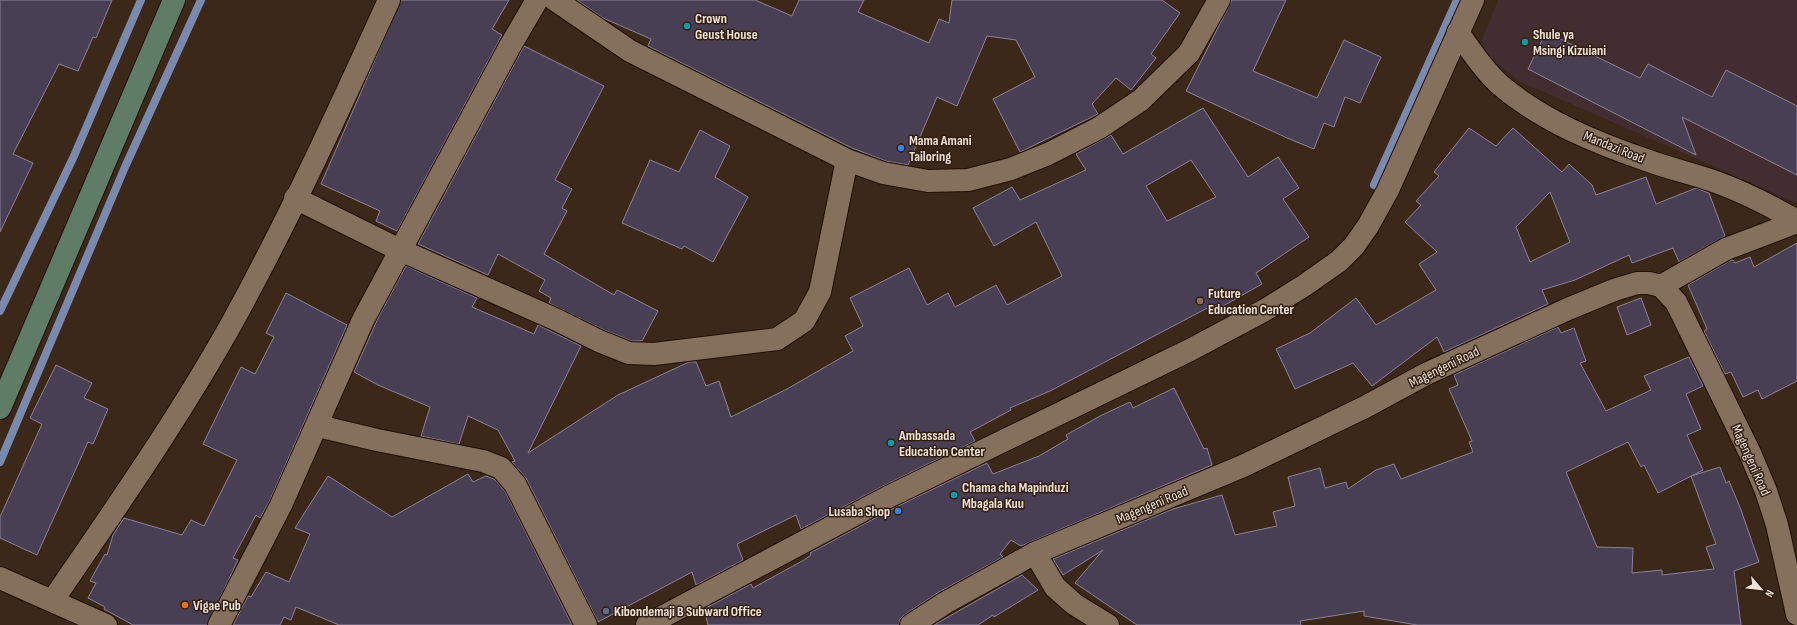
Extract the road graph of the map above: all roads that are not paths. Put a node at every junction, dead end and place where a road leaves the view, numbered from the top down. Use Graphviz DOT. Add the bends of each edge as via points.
graph roads {
  1 [pos="174,0"];
  2 [pos="389,0"];
  3 [pos="537,0"];
  4 [pos="555,0"];
  5 [pos="1219,0"];
  6 [pos="1473,0"];
  7 [pos="1458,32"];
  8 [pos="847,160"];
  9 [pos="295,198"];
  10 [pos="1797,222"];
  11 [pos="400,250"];
  12 [pos="1661,286"];
  13 [pos="0,408"];
  14 [pos="318,426"];
  15 [pos="1035,553"];
  16 [pos="0,578"];
  17 [pos="53,600"];
  18 [pos="1797,614"];
  19 [pos="106,625"];
  20 [pos="219,625"];
  21 [pos="586,625"];
  22 [pos="647,625"];
  23 [pos="911,625"];
  24 [pos="1108,625"];
  1 -- 13 [label="street"];
  2 -- 9 [label="street" via="330,130"];
  3 -- 11 [label="street"];
  4 -- 8 [label="street" via="630,51"];
  5 -- 8 [label="street" via="1189,53 1141,100 1099,128 1048,154 1011,169 968,180 928,181 883,173"];
  6 -- 7 [label="street"];
  7 -- 10 [label="street, Mandazi Road" via="1498,83 1533,110 1572,131 1604,144 1716,182 1760,200"];
  7 -- 22 [label="street" via="1388,190 1368,226 1339,261 1265,310 1190,350 888,497"];
  8 -- 11 [label="street" via="820,292 804,321 777,339 654,354 629,353"];
  9 -- 11 [label="street"];
  9 -- 17 [label="street" via="232,321 161,440"];
  10 -- 12 [label="street, Mandazi Road" via="1726,249"];
  11 -- 14 [label="street" via="363,320"];
  12 -- 15 [label="street, Magengeni Road" via="1637,283 1575,306 1426,374 1365,407 1243,466"];
  12 -- 18 [label="street, Magengeni Road" via="1676,302 1689,325 1766,491 1777,525"];
  14 -- 20 [label="street" via="281,505"];
  14 -- 21 [label="street" via="457,455 501,468 515,484"];
  15 -- 23 [label="street, Magengeni Road"];
  15 -- 24 [label="street" via="1054,587 1074,604"];
  16 -- 17 [label="street"];
  17 -- 19 [label="street"];
}
